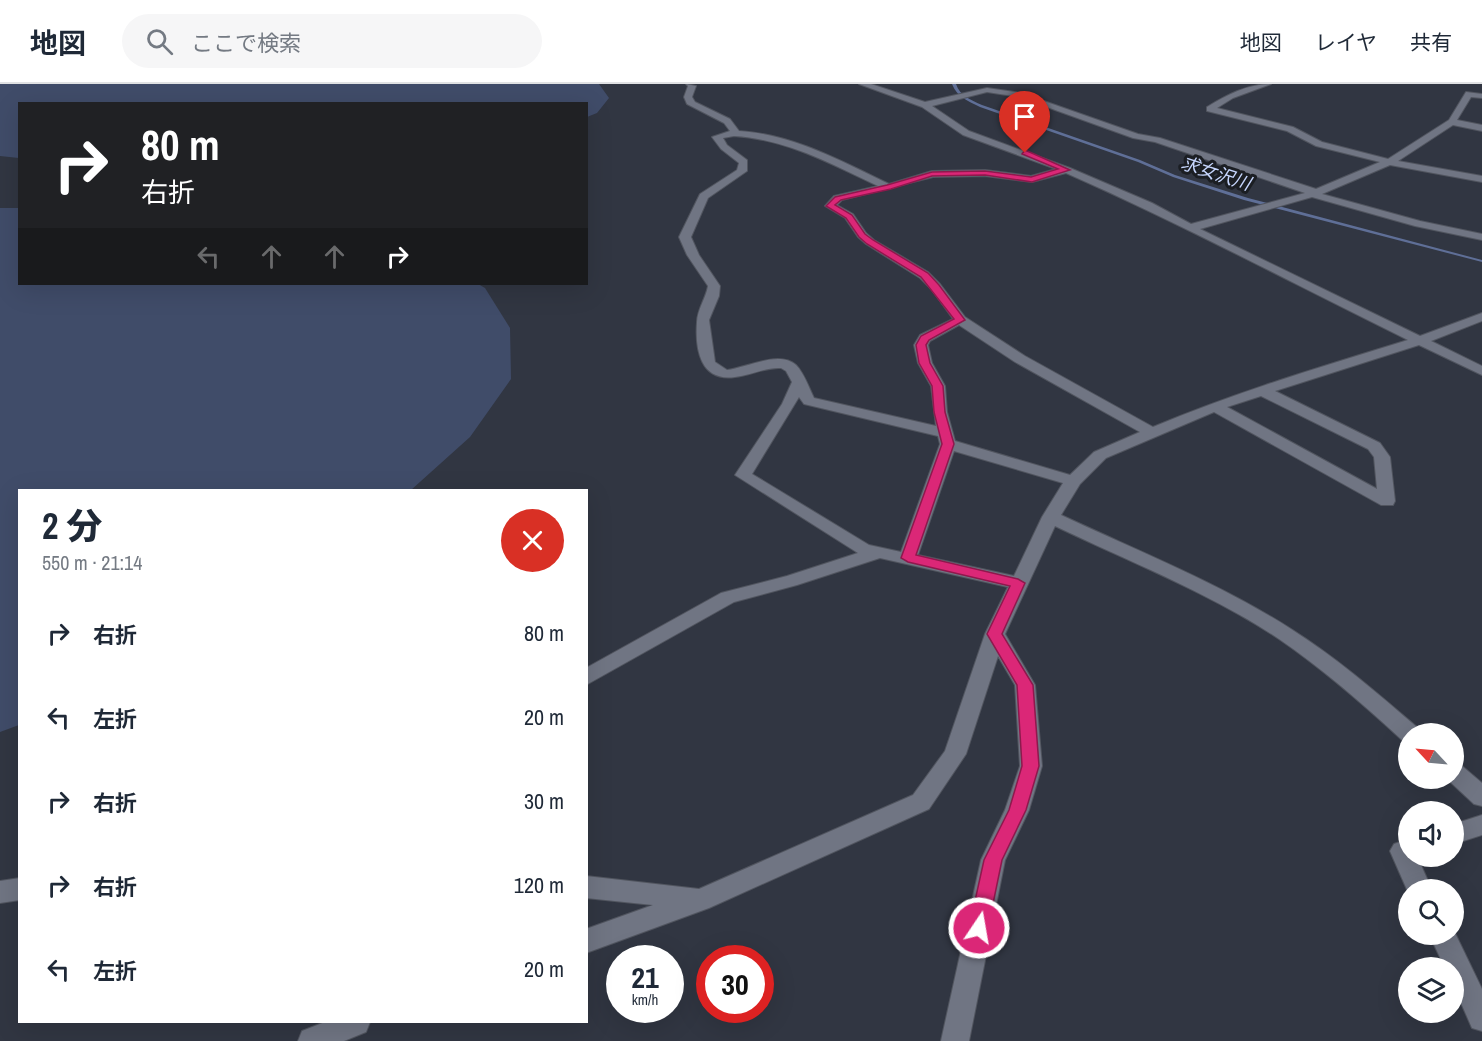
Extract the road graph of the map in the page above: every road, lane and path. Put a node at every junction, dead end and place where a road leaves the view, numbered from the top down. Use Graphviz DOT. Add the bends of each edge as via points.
graph roads {
  1 [pos="690,84"];
  2 [pos="863,84"];
  3 [pos="973,84"];
  4 [pos="1266,84"];
  5 [pos="987,90"];
  6 [pos="1482,96"];
  7 [pos="925,105"];
  8 [pos="1452,122"];
  9 [pos="1482,128"];
  10 [pos="736,133"];
  11 [pos="1389,162"];
  12 [pos="1067,170"];
  13 [pos="1482,179"];
  14 [pos="888,187"];
  15 [pos="1316,193"];
  16 [pos="1190,228"];
  17 [pos="1482,237"];
  18 [pos="1482,318"];
  19 [pos="960,320"];
  20 [pos="1421,340"];
  21 [pos="1482,371"];
  22 [pos="798,384"];
  23 [pos="1261,390"];
  24 [pos="1215,406"];
  25 [pos="1152,433"];
  26 [pos="947,439"];
  27 [pos="1074,481"];
  28 [pos="1051,517"];
  29 [pos="878,553"];
  30 [pos="908,558"];
  31 [pos="1018,583"];
  32 [pos="995,634"];
  33 [pos="588,677"];
  34 [pos="1398,723"];
  35 [pos="1464,781"];
  36 [pos="1482,797"];
  37 [pos="1482,825"];
  38 [pos="1464,831"];
  39 [pos="588,887"];
  40 [pos="18,889"];
  41 [pos="0,892"];
  42 [pos="700,900"];
  43 [pos="588,940"];
  44 [pos="1447,945"];
  45 [pos="1482,1018"];
  46 [pos="354,1023"];
  47 [pos="312,1041"];
  48 [pos="955,1041"];
  1 -- 10 [label="street" via="691,105 727,121"];
  2 -- 7 [label="street"];
  3 -- 5 [label="street"];
  4 -- 11 [label="street" via="1230,96 1210,109 1290,129 1319,144"];
  5 -- 7 [label="street"];
  5 -- 15 [label="street" via="1022,95 1095,123"];
  6 -- 8 [label="street" via="1469,94"];
  7 -- 12 [label="street" via="966,133"];
  8 -- 9 [label="street"];
  8 -- 11 [label="street"];
  10 -- 14 [label="street" via="776,138"];
  10 -- 22 [label="street" via="717,137 744,162 742,171 704,196 685,237 714,286 703,320 708,363 720,373 783,364 791,368"];
  11 -- 13 [label="street"];
  11 -- 15 [label="street"];
  12 -- 14 [label="street" via="1032,179 985,173 932,174"];
  12 -- 16 [label="street"];
  14 -- 19 [label="street" via="838,198 830,206 849,216 870,242 924,275"];
  15 -- 16 [label="street"];
  15 -- 17 [label="street" via="1396,218"];
  16 -- 20 [label="street"];
  18 -- 20 [label="street"];
  19 -- 25 [label="street" via="1020,359"];
  19 -- 26 [label="street" via="925,338 921,345 925,363 938,386"];
  20 -- 21 [label="street"];
  20 -- 23 [label="street"];
  22 -- 26 [label="street" via="809,401"];
  22 -- 29 [label="street" via="743,475 863,549"];
  23 -- 24 [label="street"];
  23 -- 24 [label="street" via="1374,446 1382,457 1387,501"];
  24 -- 25 [label="street"];
  25 -- 27 [label="street" via="1100,455"];
  26 -- 27 [label="street"];
  26 -- 30 [label="street"];
  27 -- 28 [label="street"];
  28 -- 31 [label="street"];
  28 -- 34 [label="street" via="1232,603 1285,634 1356,686"];
  29 -- 30 [label="street"];
  29 -- 33 [label="street" via="728,597"];
  30 -- 31 [label="street"];
  31 -- 32 [label="street"];
  32 -- 42 [label="street" via="955,754 921,802"];
  32 -- 48 [label="street" via="1025,685 1030,766 1017,810 993,860"];
  35 -- 36 [label="street"];
  37 -- 38 [label="street"];
  39 -- 42 [label="street"];
  40 -- 41 [label="street"];
  42 -- 43 [label="street"];
  44 -- 45 [label="street"];
  46 -- 47 [label="street"];
}
